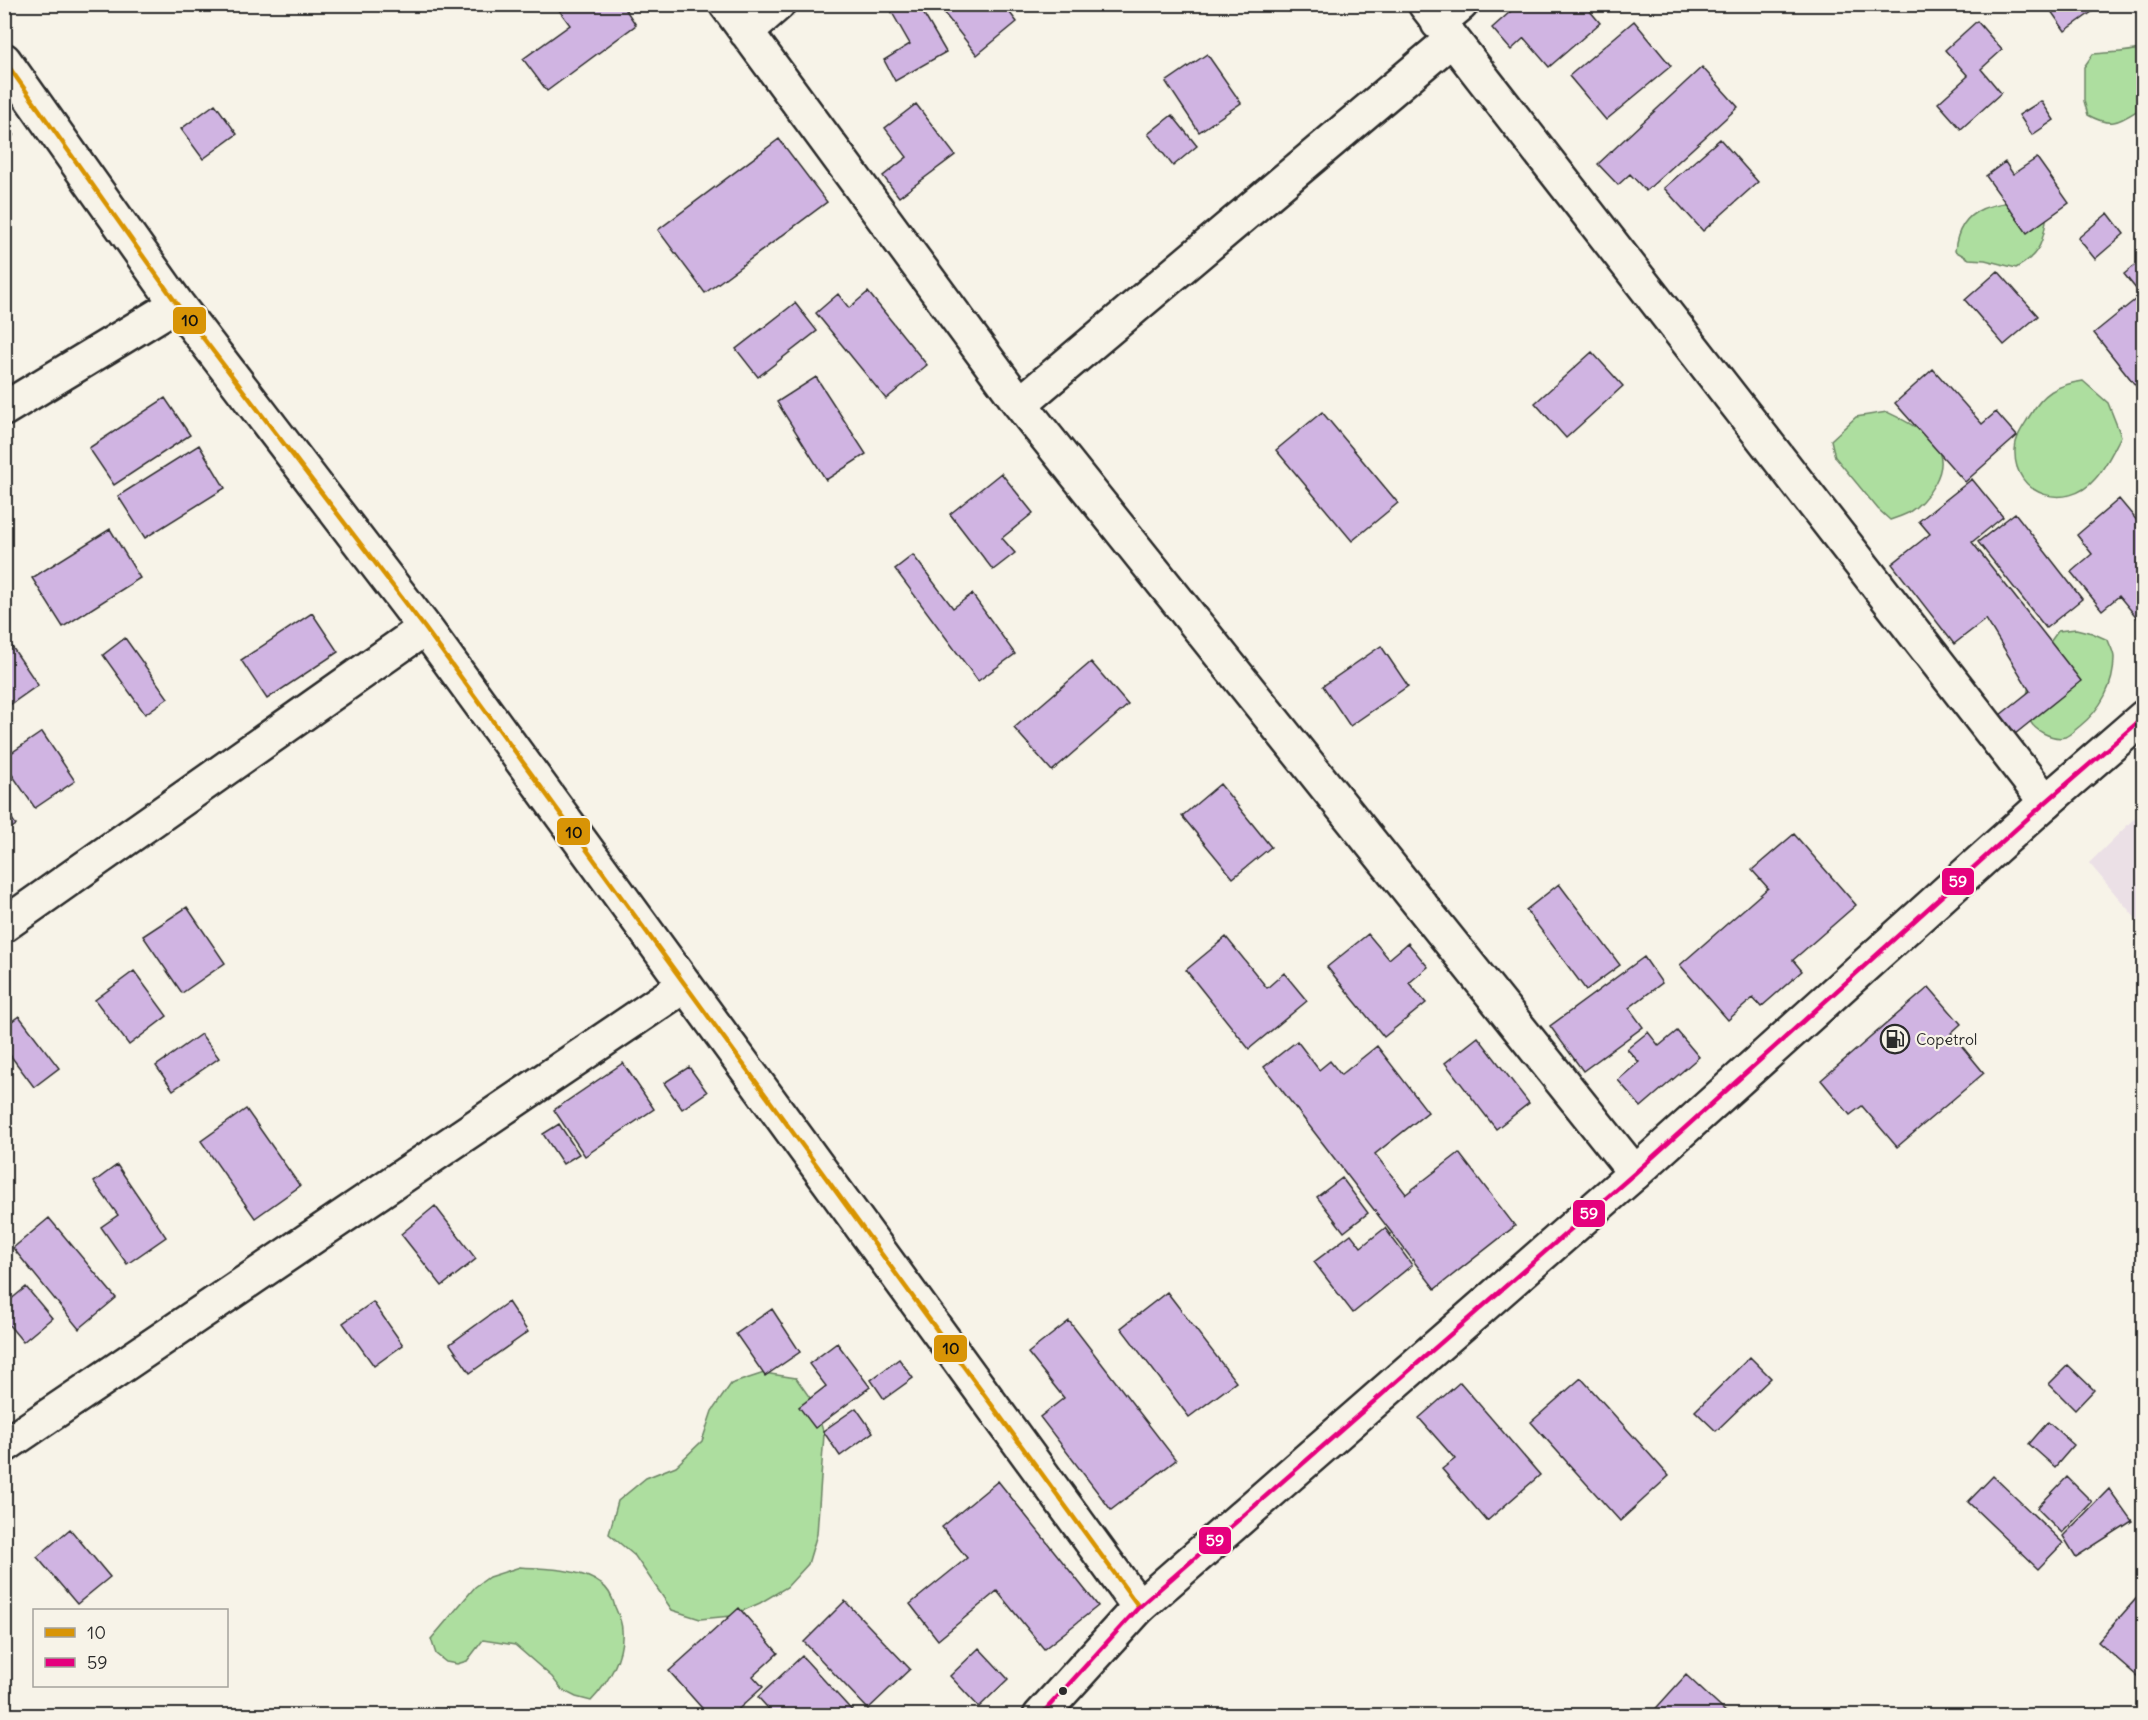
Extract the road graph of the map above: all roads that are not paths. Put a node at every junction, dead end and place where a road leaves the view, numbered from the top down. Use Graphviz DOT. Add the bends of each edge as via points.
graph roads {
  1 [pos="726,4"];
  2 [pos="778,4"];
  3 [pos="1443,18"];
  4 [pos="746,32"];
  5 [pos="4,60"];
  6 [pos="177,304"];
  7 [pos="1020,404"];
  8 [pos="4,409"];
  9 [pos="425,628"];
  10 [pos="2144,717"];
  11 [pos="2046,802"];
  12 [pos="4,925"];
  13 [pos="686,986"];
  14 [pos="1635,1173"];
  15 [pos="4,1446"];
  16 [pos="1139,1607"];
  17 [pos="1040,1716"];
  1 -- 4 [label="street"];
  2 -- 4 [label="street"];
  3 -- 7 [label="street"];
  3 -- 11 [label="street"];
  4 -- 7 [label="street"];
  5 -- 6 [label="street"];
  6 -- 8 [label="street"];
  6 -- 9 [label="street"];
  7 -- 14 [label="street"];
  9 -- 12 [label="street"];
  9 -- 13 [label="street"];
  10 -- 11 [label="street"];
  11 -- 14 [label="street"];
  13 -- 15 [label="street"];
  13 -- 16 [label="street"];
  14 -- 16 [label="street"];
  16 -- 17 [label="street"];
}
